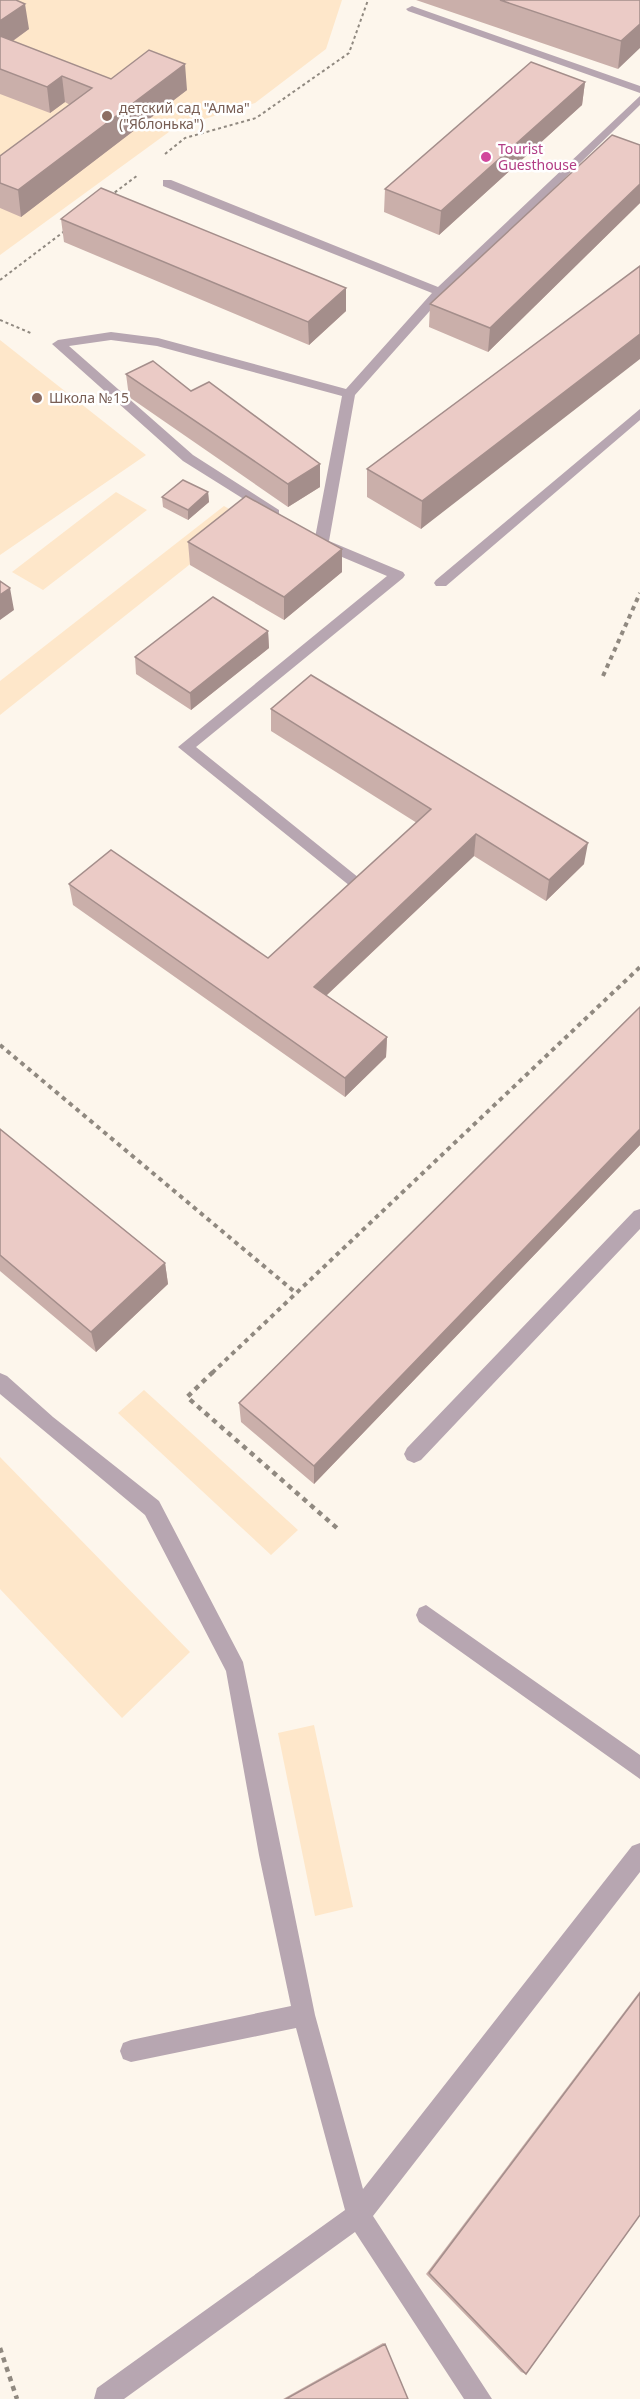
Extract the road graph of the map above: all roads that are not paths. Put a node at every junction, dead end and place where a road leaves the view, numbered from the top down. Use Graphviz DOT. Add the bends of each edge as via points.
graph roads {
  1 [pos="412,9"];
  2 [pos="640,90"];
  3 [pos="640,99"];
  4 [pos="167,183"];
  5 [pos="440,292"];
  6 [pos="349,394"];
  7 [pos="640,413"];
  8 [pos="283,519"];
  9 [pos="441,583"];
  10 [pos="356,882"];
  11 [pos="640,1217"];
  12 [pos="0,1382"];
  13 [pos="414,1454"];
  14 [pos="426,1615"];
  15 [pos="640,1768"];
  16 [pos="640,1854"];
  17 [pos="304,2015"];
  18 [pos="131,2051"];
  19 [pos="358,2215"];
  20 [pos="106,2397"];
  21 [pos="479,2399"];
  1 -- 2 [label="lane"];
  3 -- 5 [label="lane"];
  4 -- 5 [label="lane"];
  5 -- 6 [label="lane"];
  6 -- 8 [label="lane" via="158,342 111,336 58,344 188,458"];
  6 -- 10 [label="lane" via="316,540 398,575 186,747"];
  7 -- 9 [label="lane"];
  11 -- 13 [label="lane"];
  12 -- 17 [label="lane" via="152,1508 236,1669"];
  14 -- 15 [label="lane"];
  16 -- 19 [label="lane"];
  17 -- 18 [label="lane"];
  17 -- 19 [label="lane"];
  19 -- 20 [label="lane"];
  19 -- 21 [label="lane"];
}
